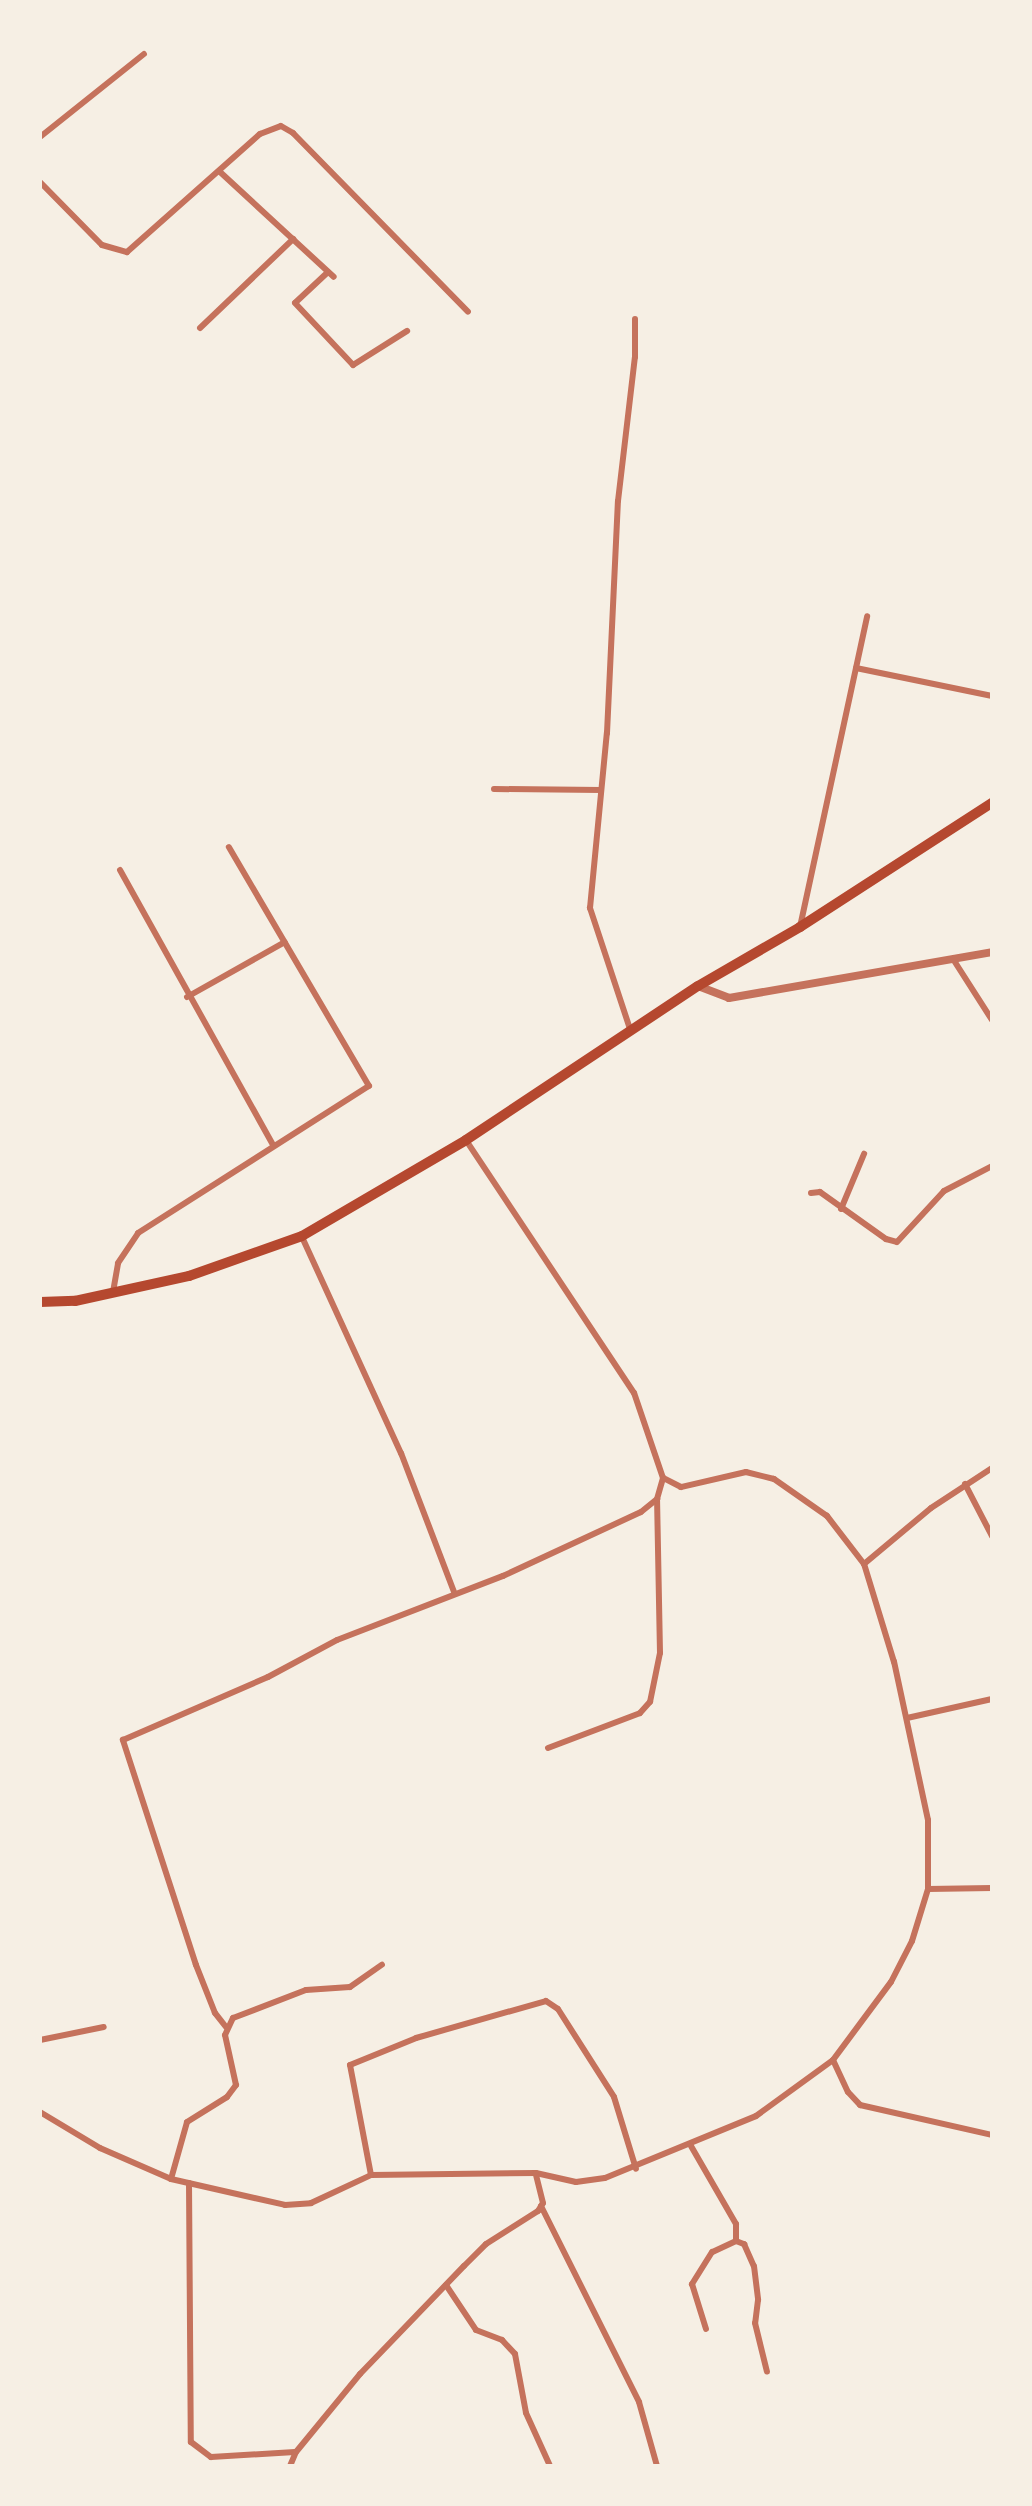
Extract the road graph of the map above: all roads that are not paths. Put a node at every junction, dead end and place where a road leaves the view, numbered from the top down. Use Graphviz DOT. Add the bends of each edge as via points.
graph roads {
  1 [pos="144,54"];
  2 [pos="40,137"];
  3 [pos="219,171"];
  4 [pos="40,182"];
  5 [pos="293,239"];
  6 [pos="468,312"];
  7 [pos="635,319"];
  8 [pos="200,328"];
  9 [pos="407,331"];
  10 [pos="867,616"];
  11 [pos="856,668"];
  12 [pos="992,696"];
  13 [pos="494,789"];
  14 [pos="601,790"];
  15 [pos="992,803"];
  16 [pos="230,847"];
  17 [pos="120,870"];
  18 [pos="800,927"];
  19 [pos="285,942"];
  20 [pos="992,952"];
  21 [pos="954,959"];
  22 [pos="698,986"];
  23 [pos="188,997"];
  24 [pos="992,1020"];
  25 [pos="632,1033"];
  26 [pos="466,1140"];
  27 [pos="273,1145"];
  28 [pos="864,1154"];
  29 [pos="992,1166"];
  30 [pos="811,1194"];
  31 [pos="840,1209"];
  32 [pos="302,1236"];
  33 [pos="113,1293"];
  34 [pos="40,1302"];
  35 [pos="992,1468"];
  36 [pos="664,1478"];
  37 [pos="965,1484"];
  38 [pos="656,1500"];
  39 [pos="992,1536"];
  40 [pos="864,1564"];
  41 [pos="454,1592"];
  42 [pos="992,1699"];
  43 [pos="906,1718"];
  44 [pos="548,1748"];
  45 [pos="992,1888"];
  46 [pos="928,1889"];
  47 [pos="382,1966"];
  48 [pos="104,2027"];
  49 [pos="226,2027"];
  50 [pos="40,2040"];
  51 [pos="833,2060"];
  52 [pos="40,2112"];
  53 [pos="992,2135"];
  54 [pos="691,2146"];
  55 [pos="636,2168"];
  56 [pos="536,2173"];
  57 [pos="371,2175"];
  58 [pos="171,2179"];
  59 [pos="189,2183"];
  60 [pos="541,2206"];
  61 [pos="736,2240"];
  62 [pos="446,2285"];
  63 [pos="706,2329"];
  64 [pos="767,2372"];
  65 [pos="296,2452"];
  66 [pos="290,2466"];
  67 [pos="550,2466"];
  68 [pos="658,2466"];
  1 -- 2 [label="street"];
  3 -- 4 [label="street" via="118,253"];
  3 -- 5 [label="street"];
  3 -- 6 [label="street" via="260,134 280,126"];
  5 -- 8 [label="street"];
  5 -- 9 [label="street" via="331,275 295,303 353,365"];
  7 -- 14 [label="street"];
  10 -- 11 [label="street"];
  11 -- 12 [label="street"];
  11 -- 18 [label="street"];
  13 -- 14 [label="street"];
  14 -- 25 [label="street" via="590,908"];
  15 -- 18 [label="main road"];
  16 -- 19 [label="street"];
  17 -- 23 [label="street"];
  18 -- 22 [label="main road"];
  19 -- 23 [label="street"];
  19 -- 27 [label="street" via="369,1086"];
  20 -- 21 [label="street"];
  21 -- 22 [label="street" via="729,998"];
  21 -- 24 [label="street"];
  22 -- 25 [label="main road"];
  23 -- 27 [label="street"];
  25 -- 26 [label="main road"];
  26 -- 32 [label="main road"];
  26 -- 36 [label="street" via="634,1393"];
  27 -- 33 [label="street" via="138,1233 118,1263"];
  28 -- 31 [label="street"];
  29 -- 31 [label="street" via="944,1191 897,1242"];
  30 -- 31 [label="street" via="820,1192"];
  32 -- 33 [label="main road" via="189,1276"];
  32 -- 41 [label="street" via="402,1453"];
  33 -- 34 [label="main road"];
  35 -- 37 [label="street"];
  36 -- 38 [label="street"];
  36 -- 40 [label="street" via="681,1487 746,1472 774,1479 827,1516"];
  37 -- 39 [label="street"];
  37 -- 40 [label="street"];
  38 -- 41 [label="street" via="503,1576"];
  38 -- 44 [label="street" via="660,1652 650,1702 640,1714"];
  40 -- 43 [label="street"];
  41 -- 49 [label="street" via="123,1740 196,1965"];
  42 -- 43 [label="street"];
  43 -- 46 [label="street" via="928,1820"];
  45 -- 46 [label="street"];
  46 -- 51 [label="street" via="890,1982"];
  47 -- 49 [label="street" via="350,1987 306,1990 233,2018"];
  48 -- 50 [label="street"];
  49 -- 58 [label="street" via="236,2085 186,2122"];
  51 -- 53 [label="street" via="860,2105"];
  51 -- 54 [label="street" via="756,2116"];
  52 -- 58 [label="street"];
  54 -- 55 [label="street"];
  54 -- 61 [label="street" via="736,2224"];
  55 -- 56 [label="street" via="576,2182"];
  55 -- 57 [label="street" via="614,2097 546,2001 416,2038 350,2066"];
  56 -- 57 [label="street"];
  56 -- 60 [label="street"];
  57 -- 59 [label="street" via="298,2205"];
  58 -- 59 [label="street"];
  59 -- 65 [label="street" via="191,2442 211,2457"];
  60 -- 62 [label="street" via="486,2244"];
  60 -- 68 [label="street" via="639,2402"];
  61 -- 63 [label="street" via="712,2252 694,2276"];
  61 -- 64 [label="street" via="754,2266 755,2323"];
  62 -- 65 [label="street"];
  62 -- 67 [label="street" via="476,2330 502,2340 515,2354 526,2413"];
  65 -- 66 [label="street"];
}
